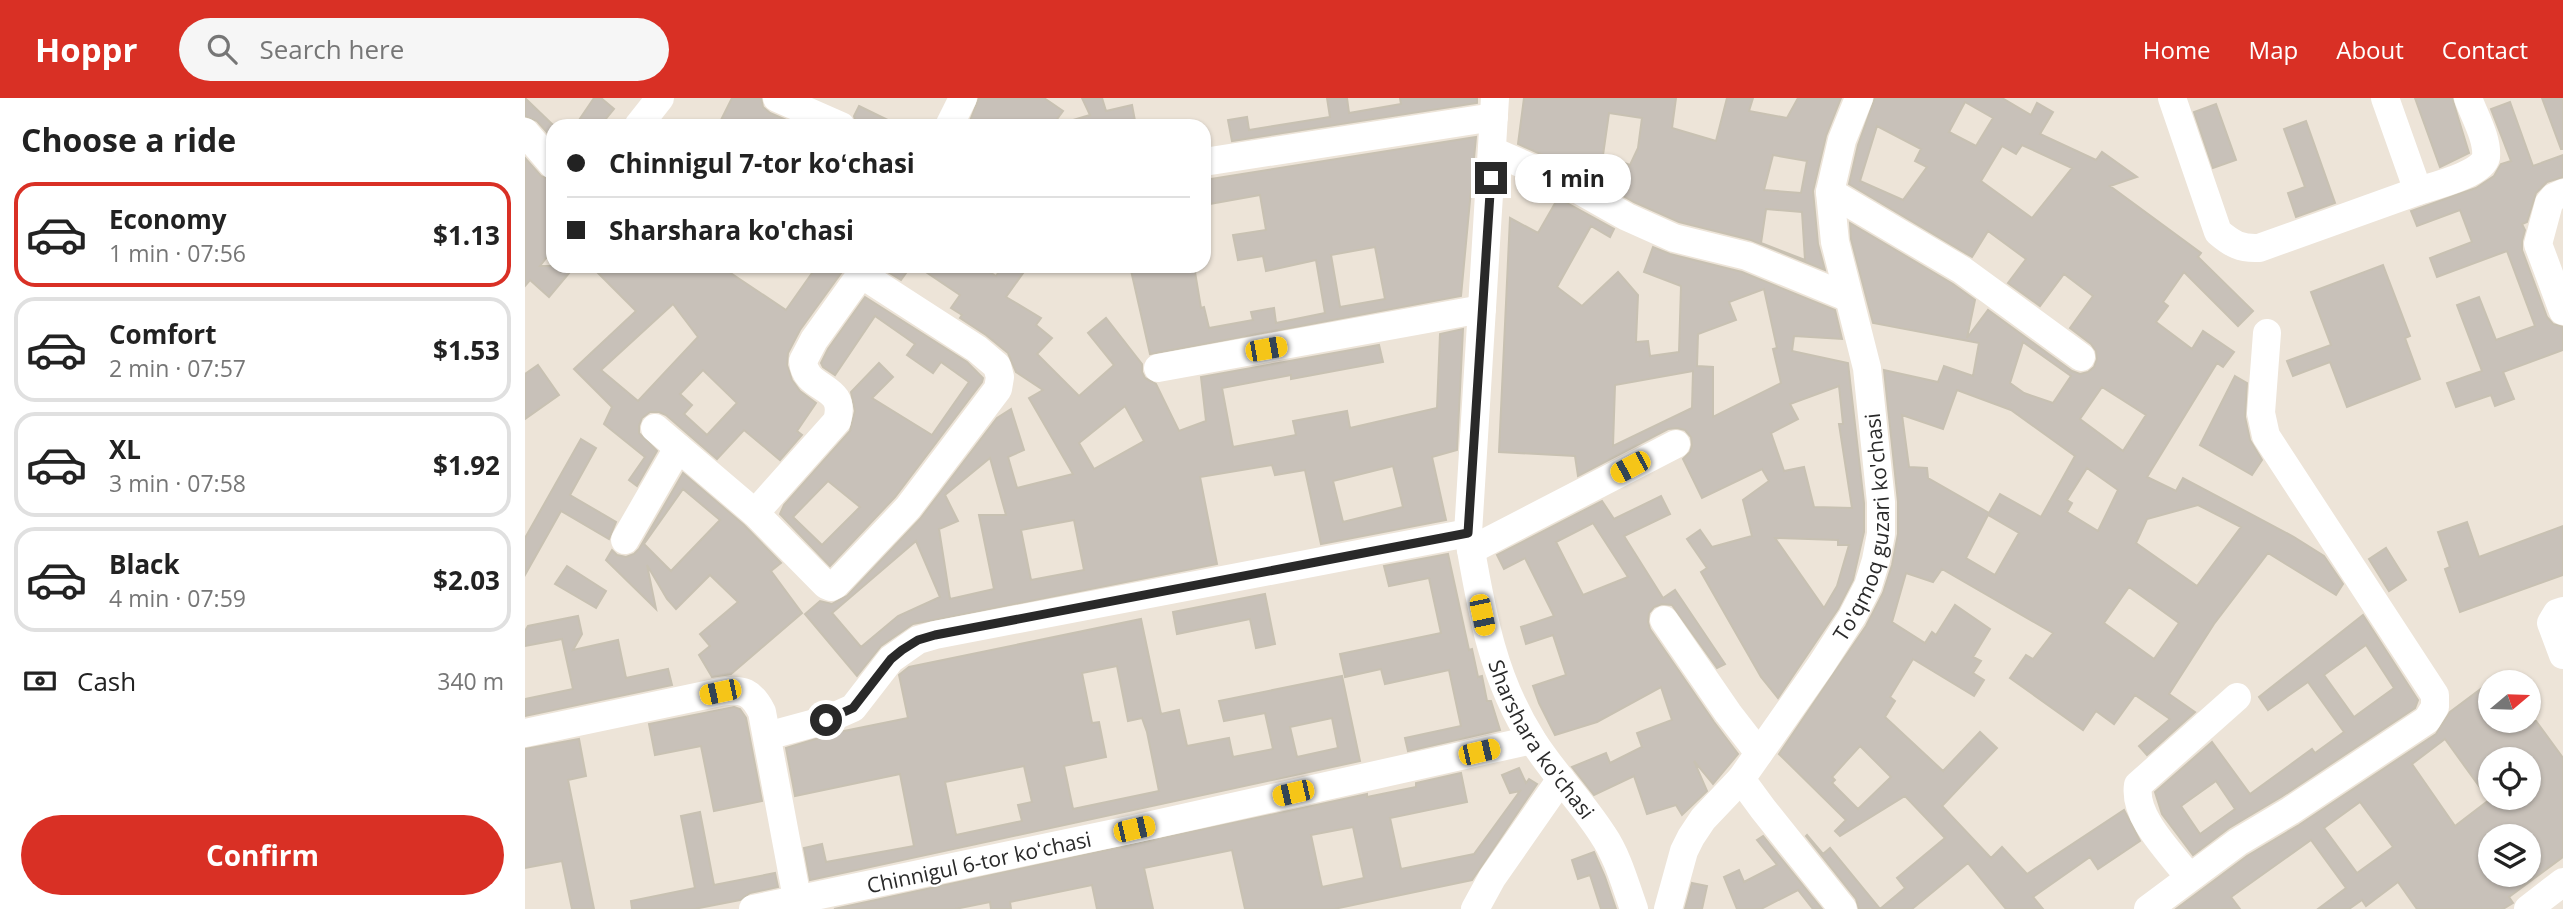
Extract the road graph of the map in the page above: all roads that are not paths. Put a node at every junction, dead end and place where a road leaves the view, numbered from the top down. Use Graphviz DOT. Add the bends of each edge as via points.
graph roads {
  1 [pos="660,98"];
  2 [pos="777,98"];
  3 [pos="963,98"];
  4 [pos="1859,98"];
  5 [pos="2172,98"];
  6 [pos="2385,98"];
  7 [pos="2468,98"];
  8 [pos="1494,108"];
  9 [pos="644,119"];
  10 [pos="825,119"];
  11 [pos="952,119"];
  12 [pos="525,132"];
  13 [pos="1493,151"];
  14 [pos="546,157"];
  15 [pos="1211,161"];
  16 [pos="2418,191"];
  17 [pos="1830,192"];
  18 [pos="2563,193"];
  19 [pos="862,273"];
  20 [pos="868,273"];
  21 [pos="1847,298"];
  22 [pos="1482,309"];
  23 [pos="2563,311"];
  24 [pos="2267,333"];
  25 [pos="2081,357"];
  26 [pos="1157,368"];
  27 [pos="655,428"];
  28 [pos="1676,443"];
  29 [pos="678,448"];
  30 [pos="755,513"];
  31 [pos="625,540"];
  32 [pos="1469,542"];
  33 [pos="2563,611"];
  34 [pos="1664,620"];
  35 [pos="2563,654"];
  36 [pos="2237,697"];
  37 [pos="525,733"];
  38 [pos="767,736"];
  39 [pos="1532,740"];
  40 [pos="1759,753"];
  41 [pos="1561,779"];
  42 [pos="1741,779"];
  43 [pos="2189,877"];
  44 [pos="2563,882"];
  45 [pos="798,904"];
  46 [pos="753,909"];
  47 [pos="1475,909"];
  48 [pos="1634,909"];
  49 [pos="1668,909"];
  50 [pos="1843,909"];
  51 [pos="2148,909"];
  52 [pos="2528,909"];
  1 -- 9 [label="street"];
  2 -- 10 [label="street"];
  3 -- 11 [label="street"];
  4 -- 17 [label="street, To'qmoq guzari ko'chasi" via="1842,140"];
  5 -- 16 [label="street" via="2218,232 2245,249 2259,248"];
  6 -- 16 [label="street"];
  7 -- 16 [label="street" via="2486,158 2472,172"];
  8 -- 13 [label="street, Sharshara ko'chasi"];
  8 -- 15 [label="street"];
  12 -- 14 [label="street"];
  13 -- 21 [label="street" via="1674,238 1747,256"];
  13 -- 22 [label="street, Sharshara ko'chasi"];
  17 -- 21 [label="street, To'qmoq guzari ko'chasi"];
  17 -- 25 [label="street" via="1962,270"];
  18 -- 23 [label="street" via="2549,203 2537,244"];
  19 -- 30 [label="street" via="803,361 807,374 835,395 840,407 837,421"];
  20 -- 30 [label="street" via="997,366 997,389 908,508 834,586 826,585"];
  21 -- 40 [label="street, To'qmoq guzari ko'chasi" via="1867,368 1877,447 1881,534 1876,560 1852,617"];
  22 -- 26 [label="street"];
  22 -- 32 [label="street, Sharshara ko'chasi"];
  24 -- 43 [label="street" via="2261,413 2266,436 2435,695 2435,707 2427,720"];
  27 -- 29 [label="street"];
  28 -- 32 [label="street"];
  29 -- 30 [label="street"];
  29 -- 31 [label="street"];
  32 -- 38 [label="street" via="935,635 918,640 891,659 853,708"];
  32 -- 39 [label="street, Sharshara ko'chasi" via="1486,634 1505,687"];
  33 -- 35 [label="street" via="2551,623"];
  34 -- 40 [label="street"];
  36 -- 43 [label="street" via="2138,785 2136,796 2145,819"];
  37 -- 38 [label="street" via="731,690 755,698"];
  38 -- 45 [label="street"];
  39 -- 41 [label="street, Sharshara ko'chasi"];
  39 -- 45 [label="street, Chinnigul 6-tor koʻchasi"];
  40 -- 42 [label="street, To'qmoq guzari ko'chasi"];
  41 -- 47 [label="street"];
  41 -- 48 [label="street, Sharshara ko'chasi" via="1604,836"];
  42 -- 49 [label="street, To'qmoq guzari ko'chasi" via="1691,837"];
  42 -- 50 [label="street"];
  43 -- 51 [label="street"];
  44 -- 52 [label="street"];
  45 -- 46 [label="street, Chinnigul 6-tor koʻchasi"];
}
